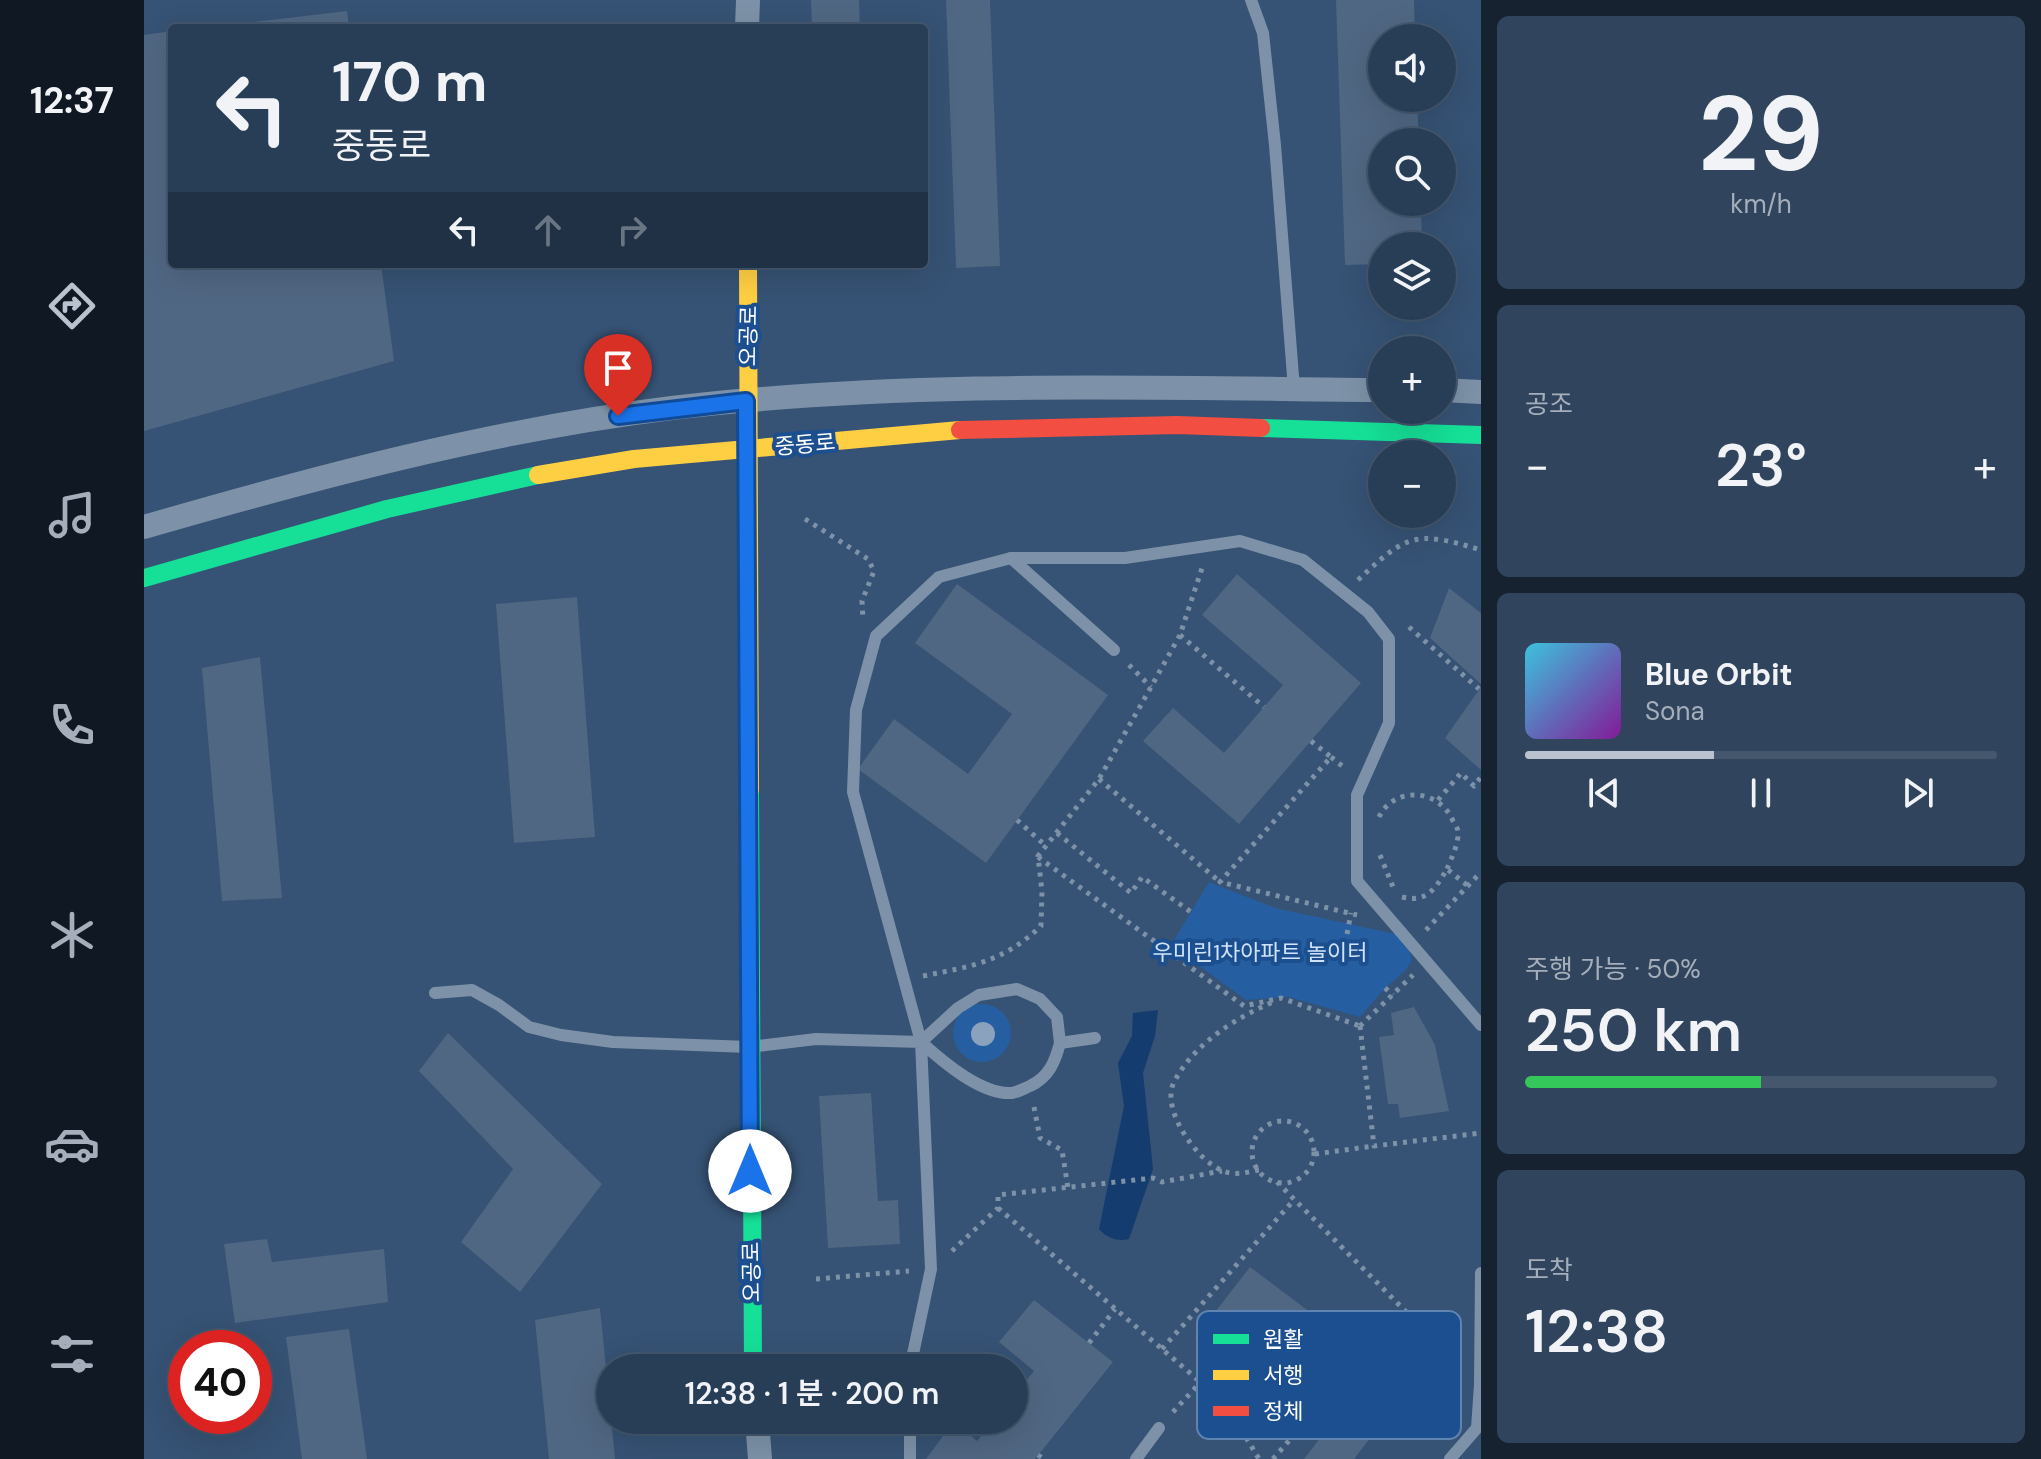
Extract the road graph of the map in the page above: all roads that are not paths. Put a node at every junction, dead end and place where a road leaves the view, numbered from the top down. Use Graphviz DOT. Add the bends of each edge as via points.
graph roads {
  1 [pos="748,0"];
  2 [pos="1251,0"];
  3 [pos="747,24"];
  4 [pos="748,268"];
  5 [pos="1294,389"];
  6 [pos="1368,390"];
  7 [pos="1456,391"];
  8 [pos="1481,392"];
  9 [pos="746,401"];
  10 [pos="1481,435"];
  11 [pos="748,450"];
  12 [pos="144,527"];
  13 [pos="1011,558"];
  14 [pos="144,578"];
  15 [pos="1114,650"];
  16 [pos="435,993"];
  17 [pos="1481,1024"];
  18 [pos="1095,1038"];
  19 [pos="921,1042"];
  20 [pos="1060,1043"];
  21 [pos="749,1047"];
  22 [pos="1481,1273"];
  23 [pos="753,1354"];
  24 [pos="913,1354"];
  25 [pos="1480,1385"];
  26 [pos="1159,1428"];
  27 [pos="758,1434"];
  28 [pos="910,1434"];
  29 [pos="760,1459"];
  30 [pos="910,1459"];
  31 [pos="1136,1459"];
  32 [pos="1450,1459"];
  1 -- 3 [label="street"];
  2 -- 5 [label="lane" via="1263,33"];
  4 -- 9 [label="street, 오공로"];
  5 -- 6 [label="street"];
  5 -- 9 [label="street" via="912,389"];
  7 -- 8 [label="street"];
  9 -- 11 [label="street, 오공로"];
  9 -- 12 [label="street" via="534,430 327,475"];
  10 -- 11 [label="street, 중동로" via="1177,425 981,428"];
  11 -- 14 [label="street, 중동로" via="587,465 362,516"];
  11 -- 21 [label="street, 오공로"];
  13 -- 15 [label="lane"];
  13 -- 17 [label="lane" via="1125,558 1240,541 1303,560 1368,612 1389,639 1389,723 1357,795 1357,881"];
  13 -- 19 [label="lane" via="939,577 876,636 856,710 853,792"];
  16 -- 21 [label="lane" via="472,990 529,1027 561,1035"];
  18 -- 20 [label="lane"];
  19 -- 20 [label="lane" via="953,1069 989,1088 1013,1093 1040,1082 1055,1064"];
  19 -- 20 [label="lane" via="979,995 1017,989 1040,999 1057,1017"];
  19 -- 21 [label="lane" via="816,1039"];
  19 -- 24 [label="lane" via="931,1269"];
  21 -- 23 [label="street, 오공로"];
  22 -- 25 [label="lane"];
  25 -- 32 [label="lane" via="1477,1428"];
  26 -- 31 [label="lane"];
  27 -- 29 [label="street"];
  28 -- 30 [label="lane"];
}
